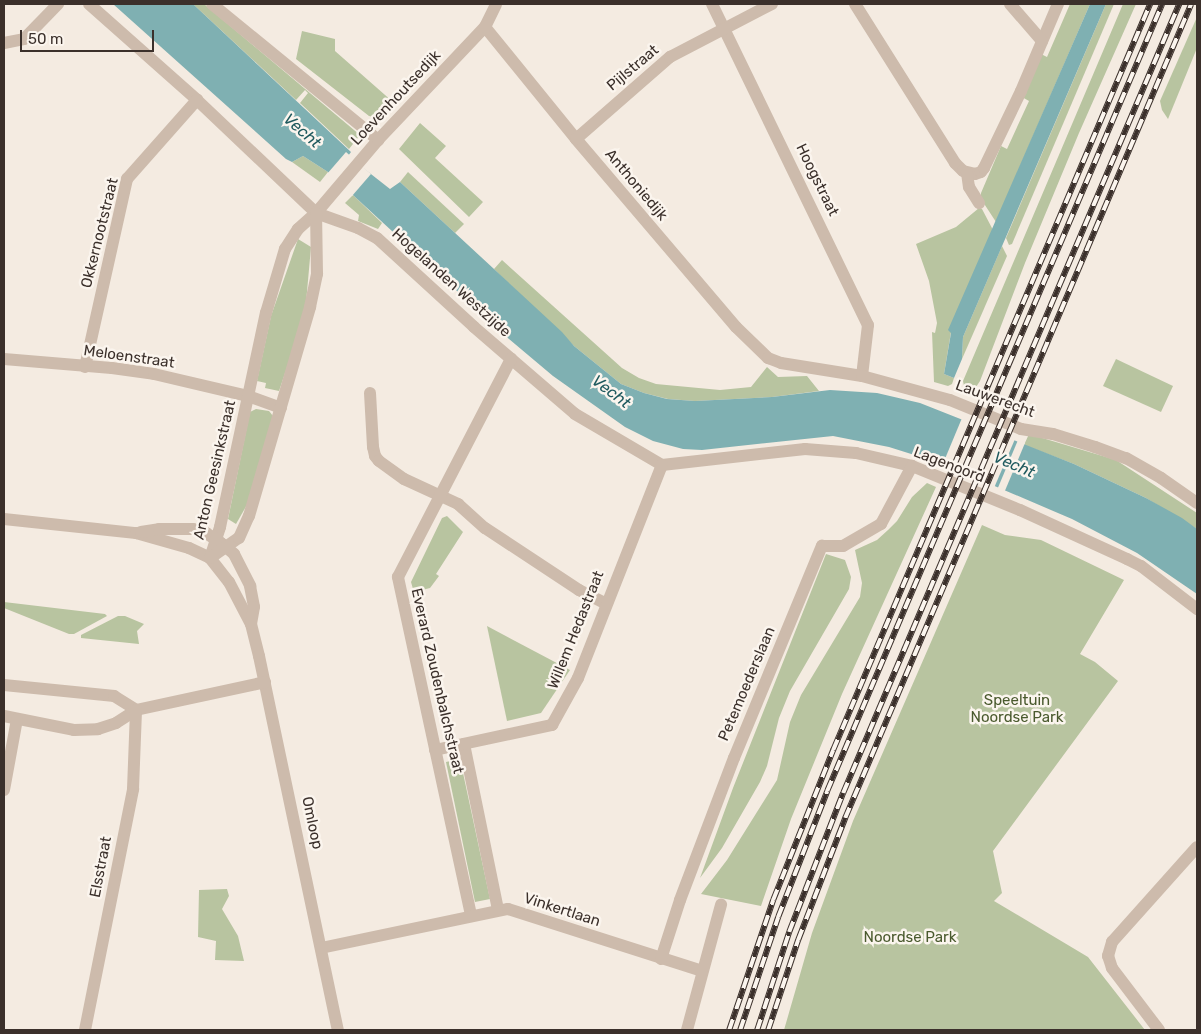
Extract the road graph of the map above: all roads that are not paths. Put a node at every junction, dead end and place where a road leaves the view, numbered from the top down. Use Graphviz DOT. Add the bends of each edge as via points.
graph roads {
  1 [pos="58,4"];
  2 [pos="89,4"];
  3 [pos="212,4"];
  4 [pos="496,4"];
  5 [pos="712,4"];
  6 [pos="772,4"];
  7 [pos="855,4"];
  8 [pos="1010,4"];
  9 [pos="1058,4"];
  10 [pos="485,26"];
  11 [pos="725,29"];
  12 [pos="1042,41"];
  13 [pos="4,43"];
  14 [pos="197,100"];
  15 [pos="576,139"];
  16 [pos="378,140"];
  17 [pos="967,173"];
  18 [pos="979,203"];
  19 [pos="316,213"];
  20 [pos="768,358"];
  21 [pos="4,359"];
  22 [pos="511,359"];
  23 [pos="85,367"];
  24 [pos="862,376"];
  25 [pos="370,392"];
  26 [pos="248,396"];
  27 [pos="281,408"];
  28 [pos="662,464"];
  29 [pos="912,466"];
  30 [pos="440,498"];
  31 [pos="1197,503"];
  32 [pos="4,519"];
  33 [pos="136,533"];
  34 [pos="221,543"];
  35 [pos="210,558"];
  36 [pos="605,603"];
  37 [pos="1197,609"];
  38 [pos="251,624"];
  39 [pos="265,682"];
  40 [pos="4,685"];
  41 [pos="136,710"];
  42 [pos="4,716"];
  43 [pos="17,719"];
  44 [pos="464,744"];
  45 [pos="436,750"];
  46 [pos="4,790"];
  47 [pos="1197,847"];
  48 [pos="722,905"];
  49 [pos="498,910"];
  50 [pos="471,915"];
  51 [pos="321,948"];
  52 [pos="660,959"];
  53 [pos="702,971"];
  54 [pos="85,1030"];
  55 [pos="338,1030"];
  56 [pos="687,1030"];
  57 [pos="1159,1030"];
  1 -- 13 [label="street" via="24,39"];
  2 -- 14 [label="street, Hogelanden Westzijde"];
  3 -- 16 [label="street"];
  4 -- 10 [label="street, Loevenhoutsedijk"];
  5 -- 11 [label="street, Hoogstraat"];
  6 -- 11 [label="street, Pijlstraat"];
  7 -- 17 [label="street" via="956,163"];
  8 -- 12 [label="street"];
  9 -- 12 [label="street"];
  10 -- 15 [label="street, Anthoniedijk"];
  10 -- 16 [label="street, Loevenhoutsedijk"];
  11 -- 15 [label="street, Pijlstraat" via="670,57"];
  11 -- 24 [label="street, Hoogstraat" via="868,325"];
  12 -- 17 [label="street" via="984,168 981,172"];
  14 -- 19 [label="street, Hogelanden Westzijde"];
  14 -- 23 [label="street, Okkernootstraat" via="127,179"];
  15 -- 20 [label="street, Anthoniedijk" via="736,327"];
  16 -- 19 [label="street, Loevenhoutsedijk"];
  17 -- 18 [label="street" via="968,187"];
  19 -- 22 [label="street, Hogelanden Westzijde" via="377,238"];
  19 -- 26 [label="street, Anton Geesinkstraat" via="298,229 285,249 266,313"];
  19 -- 27 [label="street, Anton Geesinkstraat" via="317,274"];
  20 -- 24 [label="street, Lauwerecht"];
  21 -- 23 [label="street, Meloenstraat"];
  22 -- 28 [label="street, Hogelanden Westzijde" via="575,414"];
  22 -- 30 [label="street, Everard Zoudenbalchstraat"];
  23 -- 26 [label="street, Meloenstraat" via="154,374"];
  24 -- 31 [label="street, Lauwerecht" via="950,400 1021,429 1053,434 1126,458"];
  25 -- 30 [label="street" via="375,456 404,479"];
  26 -- 27 [label="street, Anton Geesinkstraat"];
  26 -- 34 [label="street, Anton Geesinkstraat"];
  27 -- 34 [label="street, Anton Geesinkstraat" via="249,516 239,538"];
  28 -- 29 [label="street, Lagenoord" via="805,449 856,453"];
  28 -- 36 [label="street, Willem Hedastraat"];
  29 -- 37 [label="street, Lagenoord" via="1020,510 1141,566"];
  29 -- 52 [label="street, Petemoederslaan" via="881,524 843,546 822,546 734,758"];
  30 -- 36 [label="street" via="458,504 485,528 579,590"];
  30 -- 45 [label="street, Everard Zoudenbalchstraat" via="398,577"];
  32 -- 33 [label="street"];
  33 -- 34 [label="street" via="193,529"];
  33 -- 35 [label="street"];
  34 -- 35 [label="street, Anton Geesinkstraat"];
  34 -- 38 [label="street, Omloop" via="236,558 250,586 254,607"];
  35 -- 38 [label="street, Omloop" via="229,582"];
  36 -- 44 [label="street, Willem Hedastraat" via="578,678 552,724"];
  38 -- 39 [label="street, Omloop"];
  39 -- 41 [label="street"];
  39 -- 51 [label="street, Omloop"];
  40 -- 41 [label="street" via="114,696"];
  41 -- 43 [label="street" via="116,724 98,729 74,730"];
  41 -- 54 [label="street, Elsstraat" via="133,789"];
  42 -- 43 [label="street"];
  43 -- 46 [label="street"];
  44 -- 45 [label="street, Willem Hedastraat"];
  44 -- 49 [label="street, Everard Zoudenbalchstraat"];
  45 -- 50 [label="street, Everard Zoudenbalchstraat"];
  47 -- 57 [label="street" via="1112,942 1108,956 1112,968"];
  48 -- 53 [label="street"];
  49 -- 50 [label="street, Vinkertlaan"];
  49 -- 52 [label="street, Vinkertlaan" via="508,909"];
  50 -- 51 [label="street, Vinkertlaan"];
  51 -- 55 [label="street, Omloop"];
  52 -- 53 [label="street, Vinkertlaan"];
  53 -- 56 [label="street"];
}
